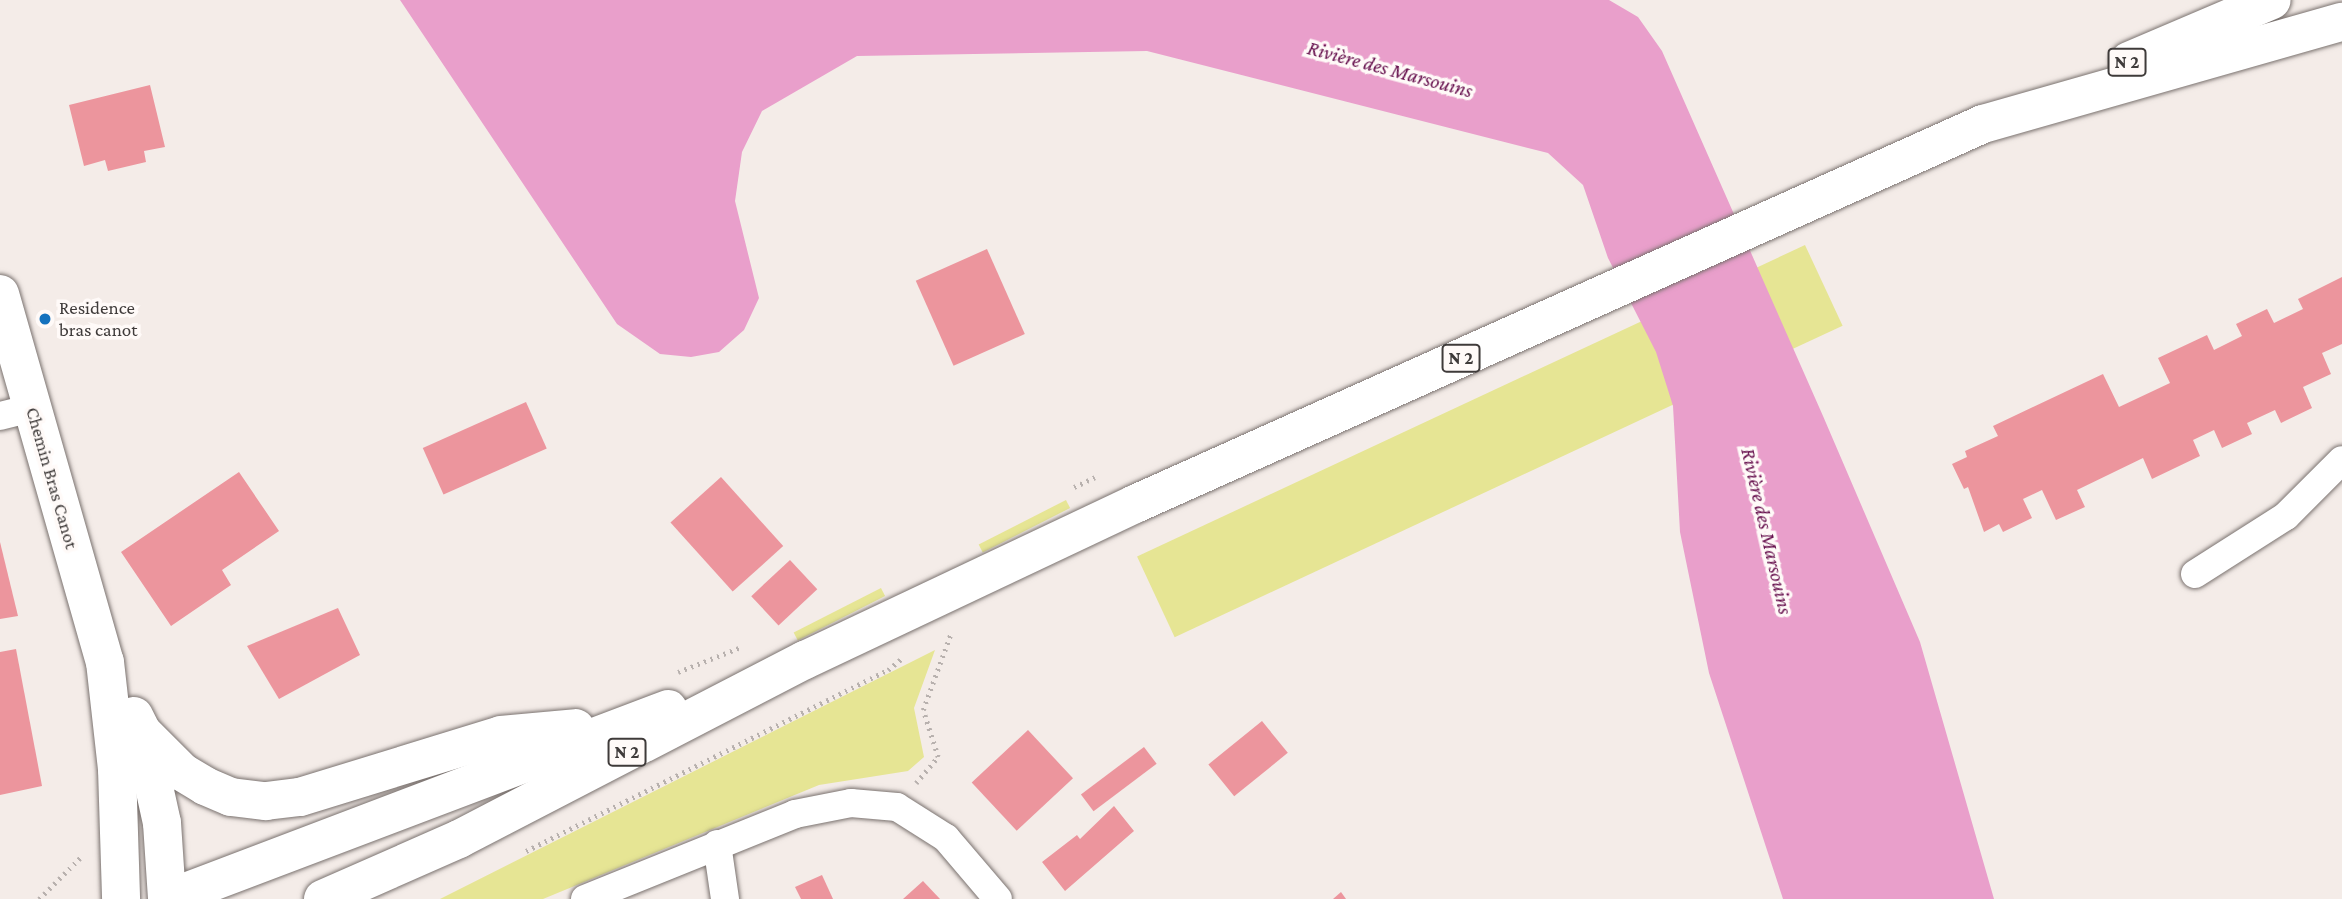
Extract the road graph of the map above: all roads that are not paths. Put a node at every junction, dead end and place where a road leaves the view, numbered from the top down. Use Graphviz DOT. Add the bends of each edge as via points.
graph roads {
  1 [pos="2272,0"];
  2 [pos="2342,22"];
  3 [pos="1983,124"];
  4 [pos="0,295"];
  5 [pos="16,412"];
  6 [pos="2342,460"];
  7 [pos="2194,574"];
  8 [pos="105,662"];
  9 [pos="795,666"];
  10 [pos="627,723"];
  11 [pos="142,732"];
  12 [pos="459,839"];
  13 [pos="718,844"];
  14 [pos="121,899"];
  15 [pos="167,899"];
  16 [pos="323,899"];
  17 [pos="371,899"];
  18 [pos="585,899"];
  19 [pos="725,899"];
  20 [pos="999,899"];
  1 -- 3 [label="main road, N 2"];
  2 -- 3 [label="main road"];
  3 -- 9 [label="main road, N 2" via="1135,504"];
  4 -- 5 [label="main road, Chemin Bras Canot"];
  5 -- 8 [label="main road, Chemin Bras Canot"];
  6 -- 7 [label="street" via="2278,522"];
  8 -- 11 [label="main road, Chemin Bras Canot"];
  8 -- 14 [label="main road, Chemin Bras Canot" via="117,769"];
  9 -- 10 [label="main road, N 2"];
  9 -- 12 [label="main road, N 2"];
  10 -- 11 [label="main road" via="501,735 300,797 266,801 231,797 205,786 182,772"];
  10 -- 15 [label="main road, N 2"];
  11 -- 15 [label="main road, Chemin Bras Canot" via="162,823"];
  12 -- 16 [label="main road, N 2"];
  12 -- 17 [label="main road"];
  13 -- 18 [label="street"];
  13 -- 19 [label="street"];
  13 -- 20 [label="street" via="795,814 851,803 897,807 946,838"];
}
